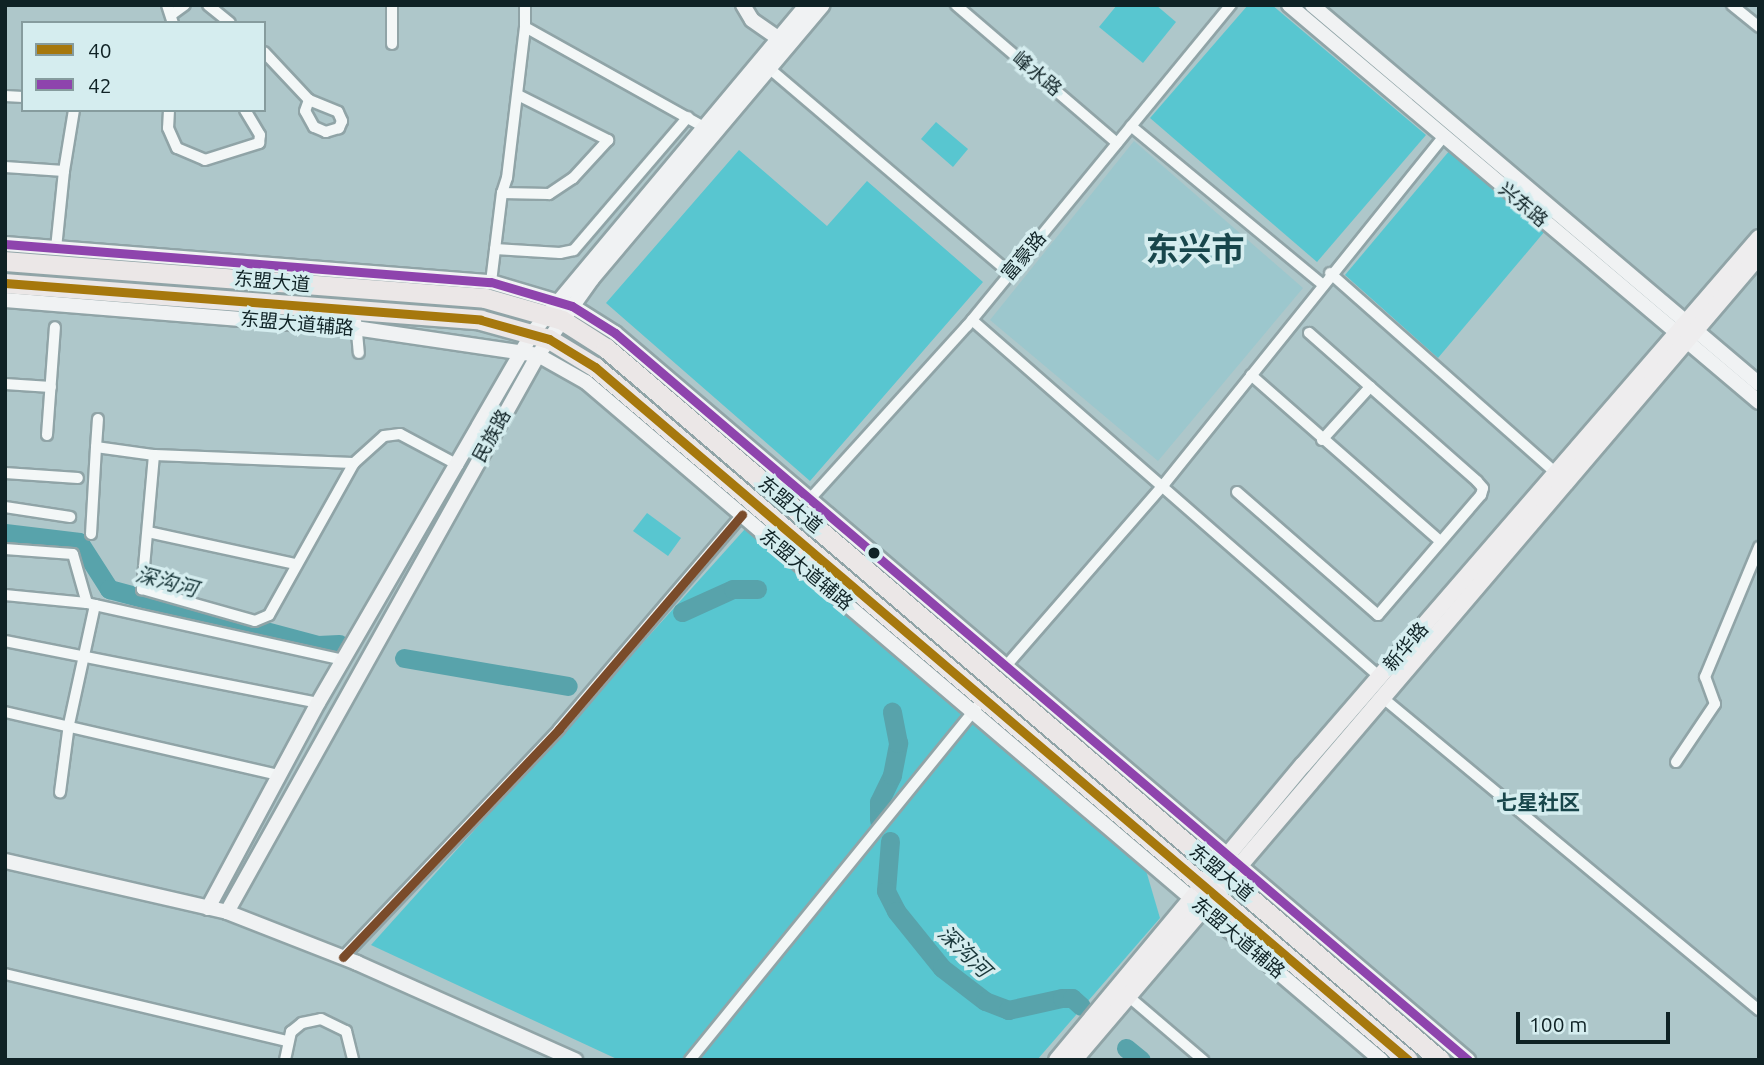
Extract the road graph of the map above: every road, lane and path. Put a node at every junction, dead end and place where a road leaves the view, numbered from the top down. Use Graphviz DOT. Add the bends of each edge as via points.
graph roads {
  1 [pos="185,5"];
  2 [pos="208,5"];
  3 [pos="392,5"];
  4 [pos="525,5"];
  5 [pos="743,5"];
  6 [pos="806,5"];
  7 [pos="823,5"];
  8 [pos="956,5"];
  9 [pos="1231,5"];
  10 [pos="1289,5"];
  11 [pos="1312,5"];
  12 [pos="1732,5"];
  13 [pos="170,14"];
  14 [pos="228,21"];
  15 [pos="525,27"];
  16 [pos="1759,27"];
  17 [pos="778,38"];
  18 [pos="391,44"];
  19 [pos="266,54"];
  20 [pos="769,69"];
  21 [pos="518,95"];
  22 [pos="309,100"];
  23 [pos="74,112"];
  24 [pos="169,112"];
  25 [pos="246,112"];
  26 [pos="688,117"];
  27 [pos="702,126"];
  28 [pos="1131,126"];
  29 [pos="1442,138"];
  30 [pos="1118,143"];
  31 [pos="5,167"];
  32 [pos="64,170"];
  33 [pos="502,193"];
  34 [pos="1759,238"];
  35 [pos="5,244"];
  36 [pos="55,248"];
  37 [pos="495,249"];
  38 [pos="1759,256"];
  39 [pos="5,261"];
  40 [pos="1010,273"];
  41 [pos="1330,273"];
  42 [pos="491,282"];
  43 [pos="5,283"];
  44 [pos="1322,284"];
  45 [pos="5,300"];
  46 [pos="559,310"];
  47 [pos="356,319"];
  48 [pos="972,320"];
  49 [pos="55,327"];
  50 [pos="1686,331"];
  51 [pos="1309,333"];
  52 [pos="540,342"];
  53 [pos="522,350"];
  54 [pos="359,353"];
  55 [pos="1251,375"];
  56 [pos="5,384"];
  57 [pos="1759,384"];
  58 [pos="51,387"];
  59 [pos="1370,387"];
  60 [pos="1759,402"];
  61 [pos="98,419"];
  62 [pos="656,431"];
  63 [pos="47,435"];
  64 [pos="1322,440"];
  65 [pos="96,447"];
  66 [pos="154,455"];
  67 [pos="354,463"];
  68 [pos="458,465"];
  69 [pos="5,472"];
  70 [pos="1556,473"];
  71 [pos="78,478"];
  72 [pos="1163,487"];
  73 [pos="1237,492"];
  74 [pos="810,499"];
  75 [pos="5,507"];
  76 [pos="742,515"];
  77 [pos="70,516"];
  78 [pos="148,532"];
  79 [pos="91,534"];
  80 [pos="1440,541"];
  81 [pos="1759,547"];
  82 [pos="5,549"];
  83 [pos="295,564"];
  84 [pos="5,594"];
  85 [pos="91,604"];
  86 [pos="5,641"];
  87 [pos="87,654"];
  88 [pos="343,660"];
  89 [pos="1006,666"];
  90 [pos="1380,677"];
  91 [pos="1383,698"];
  92 [pos="318,703"];
  93 [pos="979,706"];
  94 [pos="5,712"];
  95 [pos="69,724"];
  96 [pos="1676,762"];
  97 [pos="278,775"];
  98 [pos="61,792"];
  99 [pos="5,861"];
  100 [pos="1228,867"];
  101 [pos="1203,897"];
  102 [pos="208,908"];
  103 [pos="227,912"];
  104 [pos="342,957"];
  105 [pos="5,974"];
  106 [pos="1128,996"];
  107 [pos="1759,1010"];
  108 [pos="286,1041"];
  109 [pos="285,1060"];
  110 [pos="353,1060"];
  111 [pos="575,1060"];
  112 [pos="690,1060"];
  113 [pos="1057,1060"];
  114 [pos="1073,1060"];
  115 [pos="1202,1060"];
  116 [pos="1381,1060"];
  117 [pos="1408,1060"];
  118 [pos="1440,1060"];
  119 [pos="1468,1060"];
  1 -- 13 [label="street"];
  2 -- 14 [label="street"];
  3 -- 18 [label="street"];
  4 -- 15 [label="street"];
  5 -- 17 [label="main road" via="752,20"];
  6 -- 17 [label="main road, 民族路"];
  7 -- 20 [label="main road, 民族路"];
  8 -- 30 [label="street, 峰水路"];
  9 -- 28 [label="street, 富豪路"];
  10 -- 29 [label="main road, 兴东路"];
  11 -- 50 [label="main road, 兴东路"];
  12 -- 16 [label="street"];
  15 -- 21 [label="street"];
  15 -- 26 [label="street"];
  17 -- 27 [label="main road, 民族路"];
  19 -- 22 [label="street"];
  20 -- 40 [label="street"];
  20 -- 46 [label="main road, 民族路"];
  21 -- 33 [label="street"];
  21 -- 33 [label="street" via="608,140 555,190"];
  23 -- 32 [label="street"];
  24 -- 25 [label="street" via="168,128 177,148 205,160 258,143 260,135"];
  26 -- 27 [label="street"];
  26 -- 37 [label="street" via="574,250"];
  27 -- 46 [label="main road, 民族路"];
  28 -- 30 [label="street, 富豪路"];
  28 -- 44 [label="street"];
  29 -- 41 [label="street"];
  29 -- 50 [label="main road, 兴东路"];
  30 -- 40 [label="street, 富豪路"];
  31 -- 32 [label="street"];
  32 -- 36 [label="street"];
  33 -- 37 [label="street"];
  34 -- 50 [label="main road, 新华路"];
  35 -- 36 [label="main road"];
  36 -- 42 [label="main road"];
  37 -- 42 [label="street"];
  38 -- 50 [label="main road, 新华路"];
  39 -- 46 [label="highway, 东盟大道" via="485,298"];
  40 -- 48 [label="street, 富豪路"];
  41 -- 44 [label="street"];
  41 -- 70 [label="street"];
  42 -- 46 [label="main road"];
  43 -- 47 [label="highway, 东盟大道"];
  44 -- 55 [label="street"];
  45 -- 47 [label="main road, 东盟大道辅路"];
  46 -- 52 [label="main road, 民族路"];
  46 -- 74 [label="main road" via="615,333"];
  46 -- 100 [label="highway, 东盟大道"];
  47 -- 52 [label="highway, 东盟大道" via="481,320"];
  47 -- 53 [label="main road, 东盟大道辅路"];
  47 -- 54 [label="street"];
  48 -- 72 [label="street"];
  48 -- 74 [label="street, 富豪路"];
  49 -- 58 [label="street"];
  50 -- 57 [label="main road, 兴东路"];
  50 -- 60 [label="main road, 兴东路"];
  50 -- 70 [label="main road, 新华路"];
  50 -- 91 [label="main road, 新华路"];
  51 -- 59 [label="street"];
  52 -- 53 [label="main road, 民族路"];
  52 -- 62 [label="highway, 东盟大道" via="595,367"];
  52 -- 103 [label="main road, 民族路"];
  53 -- 68 [label="main road, 民族路"];
  55 -- 64 [label="street"];
  55 -- 72 [label="street"];
  56 -- 58 [label="street"];
  58 -- 63 [label="street"];
  59 -- 64 [label="street"];
  59 -- 80 [label="street" via="1483,488"];
  61 -- 65 [label="street"];
  62 -- 76 [label="main road, 东盟大道辅路"];
  62 -- 93 [label="highway, 东盟大道"];
  64 -- 80 [label="street"];
  65 -- 66 [label="street"];
  65 -- 79 [label="street"];
  66 -- 67 [label="street"];
  66 -- 78 [label="street"];
  67 -- 68 [label="street" via="391,432"];
  67 -- 83 [label="street"];
  68 -- 88 [label="main road, 民族路"];
  69 -- 71 [label="street"];
  70 -- 90 [label="main road, 新华路"];
  72 -- 89 [label="street"];
  72 -- 90 [label="street"];
  73 -- 80 [label="street" via="1378,615"];
  74 -- 89 [label="main road"];
  75 -- 77 [label="street"];
  76 -- 93 [label="main road, 东盟大道辅路"];
  76 -- 104 [label="street" via="564,724"];
  78 -- 83 [label="street"];
  78 -- 83 [label="street" via="141,584 145,593 255,621 269,615"];
  81 -- 96 [label="street" via="1705,677 1715,704"];
  82 -- 85 [label="street" via="73,554"];
  84 -- 85 [label="street"];
  85 -- 87 [label="street"];
  85 -- 88 [label="street"];
  86 -- 87 [label="street"];
  87 -- 92 [label="street"];
  87 -- 95 [label="street"];
  88 -- 92 [label="main road, 民族路"];
  89 -- 100 [label="main road"];
  90 -- 100 [label="main road, 新华路"];
  91 -- 100 [label="main road, 新华路"];
  91 -- 107 [label="street"];
  92 -- 97 [label="main road, 民族路"];
  93 -- 101 [label="highway, 东盟大道"];
  93 -- 112 [label="street"];
  94 -- 95 [label="street"];
  95 -- 97 [label="street"];
  95 -- 98 [label="street"];
  97 -- 102 [label="main road, 民族路"];
  99 -- 102 [label="main road"];
  100 -- 101 [label="main road, 新华路"];
  100 -- 118 [label="highway, 东盟大道"];
  100 -- 119 [label="main road"];
  101 -- 106 [label="main road, 新华路"];
  101 -- 113 [label="main road, 新华路"];
  101 -- 116 [label="main road, 东盟大道辅路"];
  101 -- 117 [label="highway, 东盟大道"];
  102 -- 103 [label="main road"];
  103 -- 104 [label="main road"];
  104 -- 111 [label="main road"];
  105 -- 108 [label="street"];
  106 -- 114 [label="main road, 新华路"];
  106 -- 115 [label="street"];
  108 -- 109 [label="street"];
  108 -- 110 [label="street" via="302,1023 328,1020 349,1037"];
}
